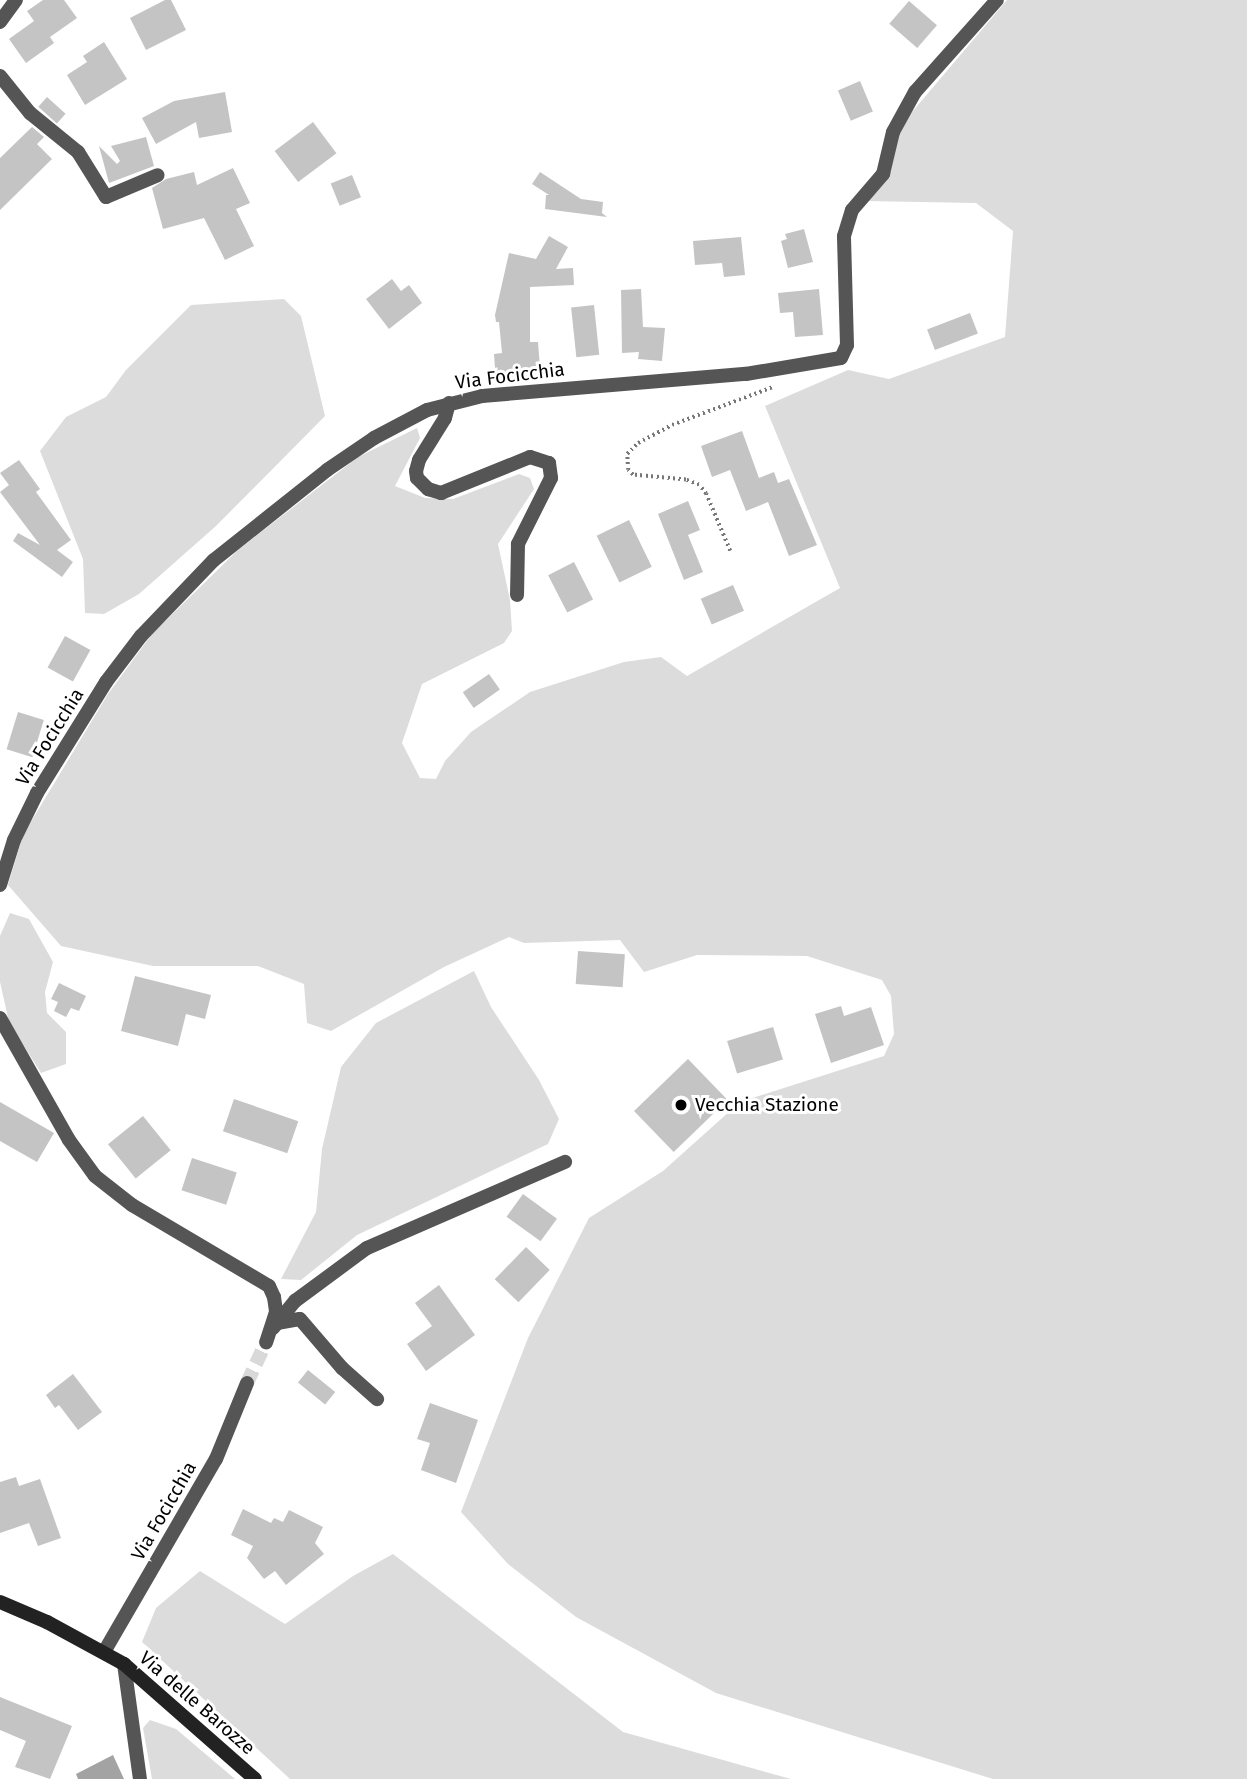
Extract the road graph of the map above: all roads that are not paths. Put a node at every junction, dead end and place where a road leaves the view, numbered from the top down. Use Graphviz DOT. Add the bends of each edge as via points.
graph roads {
  1 [pos="16,0"];
  2 [pos="997,0"];
  3 [pos="0,22"];
  4 [pos="0,76"];
  5 [pos="158,175"];
  6 [pos="449,403"];
  7 [pos="517,595"];
  8 [pos="0,885"];
  9 [pos="0,1018"];
  10 [pos="565,1162"];
  11 [pos="271,1332"];
  12 [pos="247,1383"];
  13 [pos="377,1399"];
  14 [pos="0,1602"];
  15 [pos="104,1652"];
  16 [pos="124,1664"];
  17 [pos="140,1779"];
  18 [pos="255,1779"];
  1 -- 3 [label="street"];
  2 -- 6 [label="street, Via Focicchia" via="915,92 893,132 883,174 852,210 844,236 847,345 841,358 746,374 499,394"];
  4 -- 5 [label="street" via="30,113 78,152 106,197"];
  6 -- 7 [label="street" via="416,471 428,489 442,493 530,457 549,463 551,478 518,544"];
  6 -- 8 [label="street, Via Focicchia" via="392,427 327,470 224,551 176,597 106,682 53,766 18,830"];
  9 -- 11 [label="street" via="94,1176 124,1200 269,1286 276,1305"];
  10 -- 11 [label="street" via="367,1248 295,1301"];
  11 -- 13 [label="street" via="300,1319"];
  12 -- 15 [label="street, Via Focicchia" via="216,1459"];
  14 -- 15 [label="main road, Via delle Barozze"];
  15 -- 16 [label="main road, Via delle Barozze"];
  16 -- 17 [label="street"];
  16 -- 18 [label="main road, Via delle Barozze"];
}
